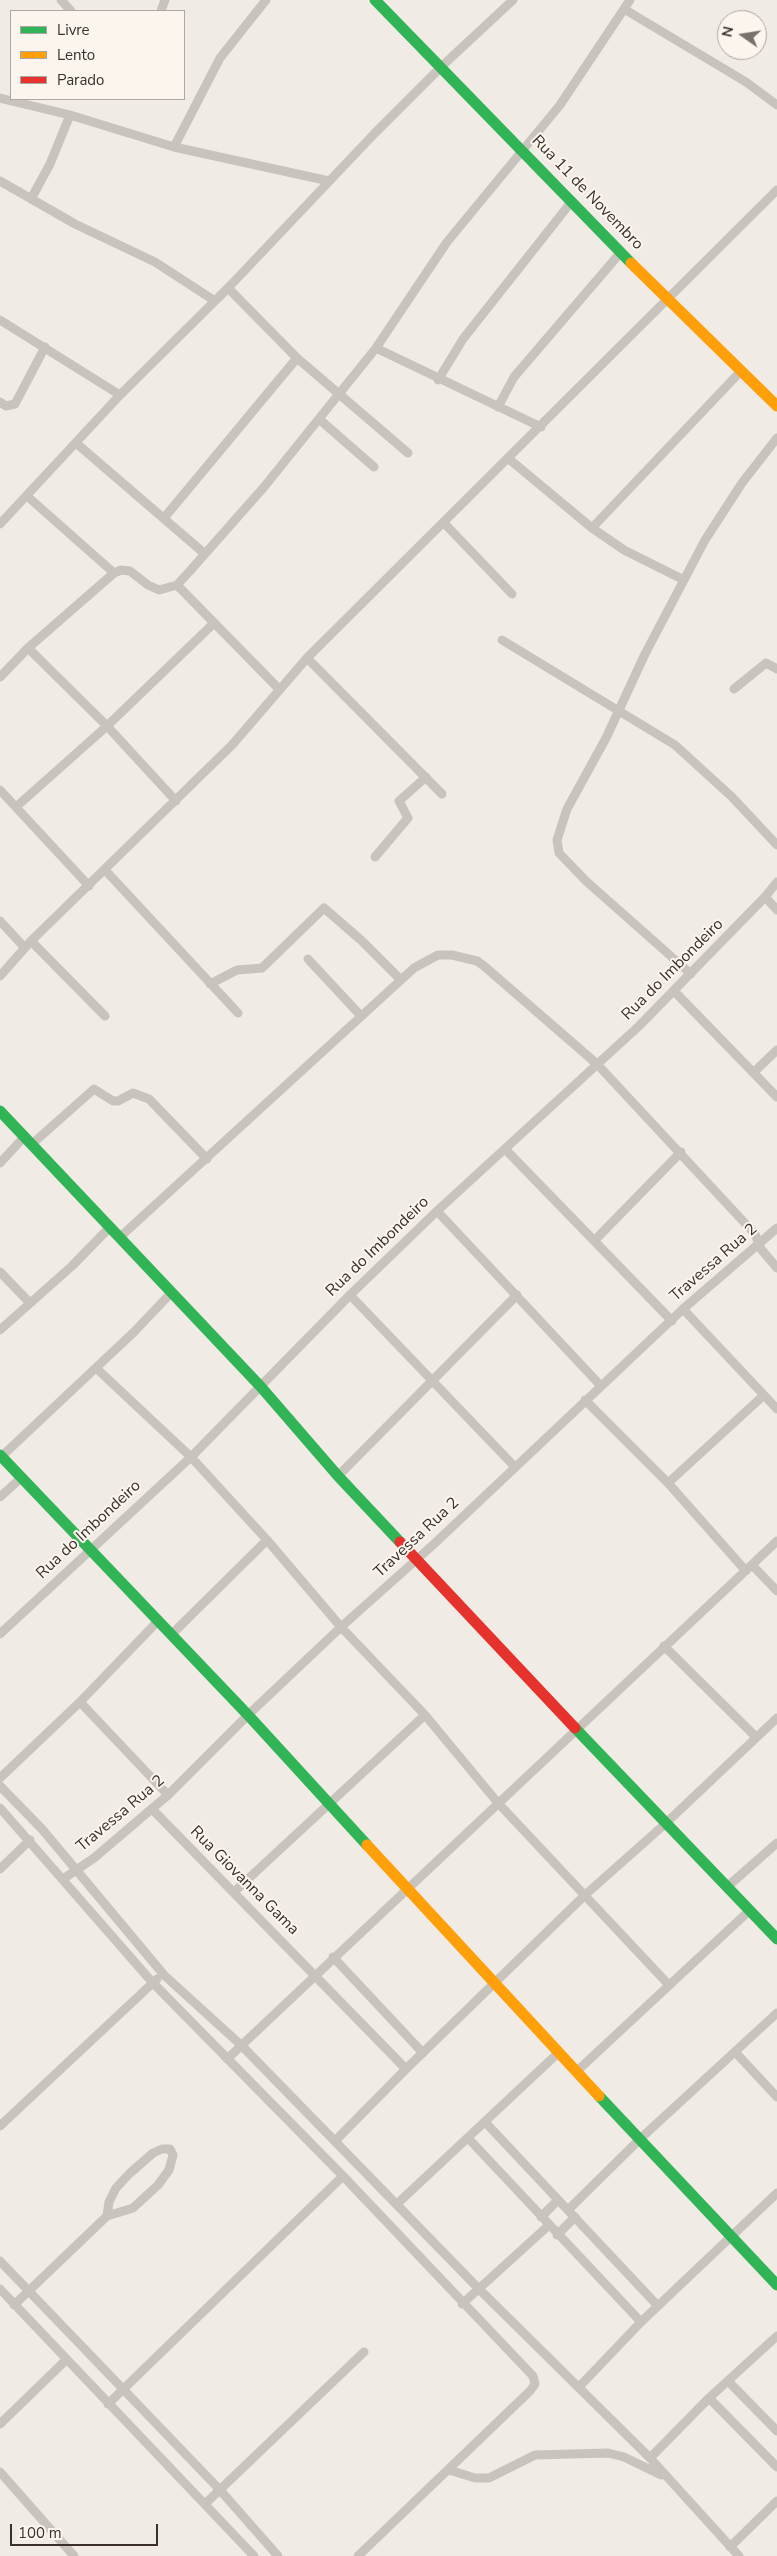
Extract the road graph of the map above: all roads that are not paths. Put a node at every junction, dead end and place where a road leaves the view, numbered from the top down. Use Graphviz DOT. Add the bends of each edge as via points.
graph roads {
  1 [pos="61,0"];
  2 [pos="266,0"];
  3 [pos="375,0"];
  4 [pos="512,0"];
  5 [pos="630,0"];
  6 [pos="624,9"];
  7 [pos="70,10"];
  8 [pos="441,67"];
  9 [pos="0,98"];
  10 [pos="777,104"];
  11 [pos="70,115"];
  12 [pos="174,146"];
  13 [pos="523,150"];
  14 [pos="0,181"];
  15 [pos="329,181"];
  16 [pos="777,190"];
  17 [pos="31,199"];
  18 [pos="572,201"];
  19 [pos="621,252"];
  20 [pos="228,288"];
  21 [pos="666,299"];
  22 [pos="215,301"];
  23 [pos="0,320"];
  24 [pos="45,347"];
  25 [pos="376,348"];
  26 [pos="297,358"];
  27 [pos="740,372"];
  28 [pos="438,380"];
  29 [pos="340,393"];
  30 [pos="120,395"];
  31 [pos="0,402"];
  32 [pos="776,403"];
  33 [pos="498,407"];
  34 [pos="319,419"];
  35 [pos="541,427"];
  36 [pos="777,438"];
  37 [pos="76,443"];
  38 [pos="408,453"];
  39 [pos="509,459"];
  40 [pos="374,468"];
  41 [pos="27,496"];
  42 [pos="164,518"];
  43 [pos="444,523"];
  44 [pos="0,524"];
  45 [pos="592,528"];
  46 [pos="205,554"];
  47 [pos="114,573"];
  48 [pos="684,580"];
  49 [pos="177,585"];
  50 [pos="512,594"];
  51 [pos="213,624"];
  52 [pos="502,640"];
  53 [pos="28,648"];
  54 [pos="307,658"];
  55 [pos="777,668"];
  56 [pos="0,677"];
  57 [pos="279,690"];
  58 [pos="734,690"];
  59 [pos="619,711"];
  60 [pos="107,726"];
  61 [pos="426,777"];
  62 [pos="0,790"];
  63 [pos="442,794"];
  64 [pos="176,802"];
  65 [pos="16,807"];
  66 [pos="777,845"];
  67 [pos="375,857"];
  68 [pos="105,870"];
  69 [pos="777,882"];
  70 [pos="89,886"];
  71 [pos="765,897"];
  72 [pos="777,910"];
  73 [pos="0,921"];
  74 [pos="28,945"];
  75 [pos="308,959"];
  76 [pos="691,974"];
  77 [pos="0,976"];
  78 [pos="400,980"];
  79 [pos="210,984"];
  80 [pos="674,991"];
  81 [pos="238,1013"];
  82 [pos="104,1016"];
  83 [pos="361,1016"];
  84 [pos="777,1050"];
  85 [pos="597,1064"];
  86 [pos="754,1072"];
  87 [pos="777,1097"];
  88 [pos="0,1111"];
  89 [pos="29,1140"];
  90 [pos="506,1150"];
  91 [pos="681,1152"];
  92 [pos="207,1159"];
  93 [pos="0,1163"];
  94 [pos="437,1211"];
  95 [pos="109,1228"];
  96 [pos="777,1228"];
  97 [pos="119,1238"];
  98 [pos="594,1241"];
  99 [pos="759,1244"];
  100 [pos="777,1268"];
  101 [pos="0,1272"];
  102 [pos="171,1293"];
  103 [pos="350,1294"];
  104 [pos="517,1295"];
  105 [pos="30,1303"];
  106 [pos="683,1309"];
  107 [pos="672,1321"];
  108 [pos="0,1330"];
  109 [pos="96,1368"];
  110 [pos="434,1379"];
  111 [pos="600,1386"];
  112 [pos="261,1387"];
  113 [pos="764,1395"];
  114 [pos="585,1400"];
  115 [pos="777,1409"];
  116 [pos="1,1456"];
  117 [pos="191,1458"];
  118 [pos="515,1467"];
  119 [pos="338,1476"];
  120 [pos="21,1478"];
  121 [pos="668,1483"];
  122 [pos="0,1497"];
  123 [pos="268,1540"];
  124 [pos="777,1541"];
  125 [pos="89,1550"];
  126 [pos="416,1560"];
  127 [pos="749,1568"];
  128 [pos="777,1591"];
  129 [pos="157,1622"];
  130 [pos="341,1627"];
  131 [pos="0,1634"];
  132 [pos="172,1634"];
  133 [pos="664,1646"];
  134 [pos="80,1702"];
  135 [pos="248,1715"];
  136 [pos="425,1715"];
  137 [pos="777,1718"];
  138 [pos="578,1730"];
  139 [pos="756,1737"];
  140 [pos="0,1778"];
  141 [pos="0,1786"];
  142 [pos="168,1795"];
  143 [pos="498,1803"];
  144 [pos="329,1804"];
  145 [pos="0,1808"];
  146 [pos="152,1810"];
  147 [pos="664,1824"];
  148 [pos="30,1840"];
  149 [pos="777,1843"];
  150 [pos="0,1869"];
  151 [pos="76,1870"];
  152 [pos="63,1879"];
  153 [pos="727,1887"];
  154 [pos="406,1889"];
  155 [pos="234,1892"];
  156 [pos="585,1895"];
  157 [pos="750,1910"];
  158 [pos="777,1939"];
  159 [pos="333,1957"];
  160 [pos="315,1974"];
  161 [pos="164,1975"];
  162 [pos="152,1982"];
  163 [pos="494,1983"];
  164 [pos="668,1984"];
  165 [pos="777,2013"];
  166 [pos="242,2046"];
  167 [pos="558,2052"];
  168 [pos="423,2053"];
  169 [pos="736,2053"];
  170 [pos="228,2059"];
  171 [pos="406,2069"];
  172 [pos="576,2072"];
  173 [pos="777,2098"];
  174 [pos="485,2122"];
  175 [pos="0,2126"];
  176 [pos="468,2138"];
  177 [pos="640,2139"];
  178 [pos="335,2141"];
  179 [pos="343,2176"];
  180 [pos="777,2193"];
  181 [pos="558,2200"];
  182 [pos="398,2204"];
  183 [pos="568,2210"];
  184 [pos="107,2216"];
  185 [pos="541,2217"];
  186 [pos="575,2217"];
  187 [pos="548,2226"];
  188 [pos="557,2234"];
  189 [pos="730,2237"];
  190 [pos="0,2261"];
  191 [pos="777,2285"];
  192 [pos="0,2289"];
  193 [pos="479,2289"];
  194 [pos="27,2292"];
  195 [pos="462,2304"];
  196 [pos="14,2305"];
  197 [pos="658,2306"];
  198 [pos="641,2322"];
  199 [pos="777,2336"];
  200 [pos="364,2352"];
  201 [pos="66,2360"];
  202 [pos="728,2381"];
  203 [pos="579,2387"];
  204 [pos="123,2390"];
  205 [pos="709,2398"];
  206 [pos="108,2404"];
  207 [pos="0,2424"];
  208 [pos="777,2431"];
  209 [pos="650,2458"];
  210 [pos="777,2467"];
  211 [pos="449,2470"];
  212 [pos="0,2472"];
  213 [pos="666,2477"];
  214 [pos="220,2490"];
  215 [pos="777,2501"];
  216 [pos="206,2503"];
  217 [pos="730,2547"];
  218 [pos="74,2556"];
  219 [pos="254,2556"];
  220 [pos="278,2556"];
  221 [pos="358,2556"];
  222 [pos="739,2556"];
  1 -- 7 [label="street"];
  2 -- 12 [label="street" via="220,58"];
  3 -- 8 [label="street, Rua 11 de Novembro"];
  4 -- 8 [label="street"];
  5 -- 6 [label="street"];
  6 -- 10 [label="street"];
  6 -- 13 [label="street" via="560,104"];
  8 -- 13 [label="street, Rua 11 de Novembro"];
  8 -- 15 [label="street"];
  9 -- 11 [label="street"];
  11 -- 12 [label="street"];
  11 -- 17 [label="street"];
  12 -- 15 [label="street"];
  13 -- 18 [label="street, Rua 11 de Novembro"];
  13 -- 25 [label="street" via="447,242"];
  14 -- 17 [label="street"];
  15 -- 20 [label="street"];
  16 -- 21 [label="street"];
  17 -- 22 [label="street" via="155,262"];
  18 -- 19 [label="street, Rua 11 de Novembro"];
  18 -- 28 [label="street" via="464,339"];
  19 -- 21 [label="street, Rua 11 de Novembro"];
  19 -- 33 [label="street" via="514,377"];
  20 -- 22 [label="street"];
  20 -- 26 [label="street"];
  21 -- 27 [label="street, Rua 11 de Novembro"];
  21 -- 35 [label="street"];
  22 -- 30 [label="street"];
  23 -- 24 [label="street"];
  24 -- 30 [label="street"];
  24 -- 31 [label="street" via="15,404 6,406"];
  25 -- 28 [label="street"];
  25 -- 29 [label="street"];
  26 -- 29 [label="street"];
  26 -- 42 [label="street"];
  27 -- 32 [label="street, Rua 11 de Novembro"];
  27 -- 45 [label="street"];
  28 -- 33 [label="street"];
  29 -- 34 [label="street"];
  29 -- 38 [label="street"];
  30 -- 37 [label="street"];
  33 -- 35 [label="street"];
  34 -- 40 [label="street"];
  34 -- 46 [label="street"];
  35 -- 39 [label="street"];
  36 -- 48 [label="street" via="716,521"];
  37 -- 41 [label="street"];
  37 -- 42 [label="street"];
  39 -- 43 [label="street"];
  39 -- 45 [label="street"];
  41 -- 44 [label="street"];
  41 -- 47 [label="street"];
  42 -- 46 [label="street"];
  43 -- 50 [label="street"];
  43 -- 54 [label="street"];
  45 -- 48 [label="street" via="624,550"];
  46 -- 49 [label="street"];
  47 -- 49 [label="street" via="130,571 155,589"];
  47 -- 53 [label="street"];
  48 -- 59 [label="street"];
  49 -- 51 [label="street"];
  51 -- 57 [label="street"];
  51 -- 60 [label="street"];
  52 -- 59 [label="street"];
  53 -- 56 [label="street"];
  53 -- 60 [label="street"];
  54 -- 57 [label="street"];
  54 -- 61 [label="street"];
  55 -- 58 [label="street" via="766,663"];
  57 -- 64 [label="street" via="232,745"];
  59 -- 66 [label="street" via="690,757"];
  59 -- 76 [label="street" via="563,818 557,849 586,881"];
  60 -- 64 [label="street"];
  60 -- 65 [label="street"];
  61 -- 63 [label="street"];
  61 -- 67 [label="street" via="399,801 407,820"];
  62 -- 65 [label="street"];
  64 -- 68 [label="street"];
  65 -- 70 [label="street"];
  68 -- 70 [label="street"];
  68 -- 79 [label="street"];
  69 -- 71 [label="street, Rua do Imbondeiro"];
  70 -- 74 [label="street"];
  71 -- 72 [label="street"];
  71 -- 76 [label="street, Rua do Imbondeiro"];
  73 -- 74 [label="street"];
  74 -- 77 [label="street"];
  74 -- 82 [label="street"];
  75 -- 83 [label="street"];
  76 -- 80 [label="street, Rua do Imbondeiro"];
  78 -- 79 [label="street" via="324,908 262,968 237,970"];
  78 -- 83 [label="street"];
  78 -- 85 [label="street" via="426,960 438,956 452,955 477,961"];
  79 -- 81 [label="street"];
  80 -- 85 [label="street, Rua do Imbondeiro"];
  80 -- 86 [label="street"];
  83 -- 92 [label="street"];
  84 -- 86 [label="street"];
  85 -- 90 [label="street, Rua do Imbondeiro"];
  85 -- 91 [label="street"];
  86 -- 87 [label="street"];
  88 -- 89 [label="street"];
  89 -- 92 [label="street" via="94,1089 113,1101 133,1093 149,1099"];
  89 -- 93 [label="street"];
  89 -- 95 [label="street"];
  90 -- 94 [label="street, Rua do Imbondeiro"];
  90 -- 98 [label="street"];
  91 -- 98 [label="street"];
  91 -- 99 [label="street" via="755,1234"];
  92 -- 97 [label="street"];
  94 -- 103 [label="street, Rua do Imbondeiro"];
  94 -- 104 [label="street"];
  95 -- 97 [label="street"];
  95 -- 105 [label="street"];
  96 -- 99 [label="street, Travessa Rua 2"];
  97 -- 102 [label="street"];
  98 -- 107 [label="street"];
  99 -- 100 [label="street"];
  99 -- 106 [label="street, Travessa Rua 2"];
  101 -- 105 [label="street"];
  102 -- 109 [label="street"];
  102 -- 112 [label="street"];
  103 -- 110 [label="street"];
  103 -- 112 [label="street, Rua do Imbondeiro"];
  104 -- 110 [label="street"];
  104 -- 111 [label="street"];
  105 -- 108 [label="street"];
  106 -- 107 [label="street, Travessa Rua 2"];
  106 -- 113 [label="street"];
  107 -- 111 [label="street, Travessa Rua 2"];
  109 -- 116 [label="street"];
  109 -- 117 [label="street"];
  110 -- 118 [label="street"];
  110 -- 119 [label="street"];
  111 -- 114 [label="street, Travessa Rua 2"];
  112 -- 117 [label="street, Rua do Imbondeiro"];
  112 -- 119 [label="street"];
  113 -- 115 [label="street"];
  113 -- 121 [label="street"];
  114 -- 118 [label="street, Travessa Rua 2"];
  114 -- 121 [label="street"];
  116 -- 120 [label="street"];
  117 -- 123 [label="street"];
  117 -- 125 [label="street, Rua do Imbondeiro"];
  118 -- 126 [label="street, Travessa Rua 2"];
  119 -- 126 [label="street"];
  120 -- 122 [label="street"];
  120 -- 125 [label="street"];
  121 -- 127 [label="street"];
  123 -- 130 [label="street"];
  123 -- 132 [label="street"];
  124 -- 127 [label="street"];
  125 -- 129 [label="street"];
  125 -- 131 [label="street, Rua do Imbondeiro"];
  126 -- 130 [label="street, Travessa Rua 2"];
  126 -- 138 [label="street"];
  127 -- 128 [label="street"];
  127 -- 133 [label="street"];
  129 -- 132 [label="street"];
  129 -- 134 [label="street"];
  130 -- 135 [label="street, Travessa Rua 2"];
  130 -- 136 [label="street"];
  132 -- 135 [label="street"];
  133 -- 138 [label="street"];
  133 -- 139 [label="street"];
  134 -- 140 [label="street"];
  134 -- 142 [label="street"];
  135 -- 142 [label="street, Travessa Rua 2"];
  135 -- 144 [label="street"];
  136 -- 143 [label="street"];
  136 -- 144 [label="street"];
  137 -- 139 [label="street"];
  138 -- 143 [label="street"];
  138 -- 147 [label="street"];
  139 -- 147 [label="street"];
  141 -- 151 [label="street"];
  142 -- 146 [label="street, Travessa Rua 2"];
  143 -- 154 [label="street"];
  143 -- 156 [label="street"];
  144 -- 154 [label="street"];
  144 -- 155 [label="street"];
  145 -- 148 [label="street"];
  146 -- 151 [label="street, Travessa Rua 2"];
  146 -- 155 [label="street, Rua Giovanna Gama"];
  147 -- 153 [label="street"];
  147 -- 156 [label="street"];
  148 -- 150 [label="street"];
  148 -- 152 [label="street"];
  149 -- 153 [label="street"];
  151 -- 152 [label="street, Travessa Rua 2"];
  151 -- 161 [label="street"];
  152 -- 162 [label="street"];
  153 -- 157 [label="street"];
  154 -- 159 [label="street"];
  154 -- 163 [label="street"];
  155 -- 160 [label="street, Rua Giovanna Gama"];
  156 -- 163 [label="street"];
  156 -- 164 [label="street"];
  157 -- 158 [label="street"];
  157 -- 164 [label="street"];
  159 -- 160 [label="street"];
  159 -- 168 [label="street"];
  160 -- 166 [label="street"];
  160 -- 171 [label="street, Rua Giovanna Gama"];
  161 -- 162 [label="street"];
  161 -- 166 [label="street"];
  162 -- 170 [label="street"];
  162 -- 175 [label="street"];
  163 -- 167 [label="street"];
  163 -- 168 [label="street"];
  164 -- 172 [label="street"];
  165 -- 169 [label="street"];
  166 -- 170 [label="street"];
  166 -- 178 [label="street"];
  167 -- 172 [label="street"];
  167 -- 174 [label="street"];
  168 -- 171 [label="street"];
  169 -- 173 [label="street"];
  169 -- 177 [label="street"];
  170 -- 179 [label="street"];
  171 -- 178 [label="street"];
  172 -- 177 [label="street"];
  174 -- 176 [label="street"];
  174 -- 181 [label="street"];
  176 -- 182 [label="street"];
  176 -- 185 [label="street"];
  177 -- 183 [label="street"];
  177 -- 189 [label="street"];
  178 -- 182 [label="street"];
  179 -- 195 [label="street"];
  179 -- 204 [label="street"];
  180 -- 189 [label="street"];
  181 -- 183 [label="street"];
  181 -- 185 [label="street"];
  182 -- 193 [label="street"];
  183 -- 186 [label="street"];
  184 -- 184 [label="street" via="133,2208 158,2184 169,2170 173,2155 170,2149 153,2153 129,2174 116,2188"];
  184 -- 194 [label="street"];
  185 -- 187 [label="street"];
  186 -- 188 [label="street"];
  186 -- 197 [label="street"];
  187 -- 188 [label="street"];
  187 -- 193 [label="street"];
  188 -- 198 [label="street"];
  189 -- 191 [label="street"];
  189 -- 197 [label="street"];
  190 -- 194 [label="street"];
  192 -- 196 [label="street"];
  193 -- 195 [label="street"];
  193 -- 203 [label="street"];
  194 -- 196 [label="street"];
  194 -- 204 [label="street"];
  195 -- 211 [label="street" via="531,2373 535,2384"];
  196 -- 201 [label="street"];
  197 -- 198 [label="street"];
  198 -- 203 [label="street"];
  199 -- 202 [label="street"];
  200 -- 214 [label="street"];
  201 -- 206 [label="street"];
  201 -- 207 [label="street"];
  202 -- 205 [label="street"];
  202 -- 208 [label="street"];
  203 -- 209 [label="street"];
  204 -- 206 [label="street"];
  204 -- 214 [label="street"];
  205 -- 209 [label="street"];
  205 -- 210 [label="street"];
  206 -- 216 [label="street"];
  209 -- 213 [label="street"];
  211 -- 213 [label="street" via="475,2478 489,2478 535,2455 608,2453 624,2456"];
  211 -- 221 [label="street"];
  212 -- 218 [label="street"];
  213 -- 217 [label="street"];
  214 -- 216 [label="street"];
  214 -- 220 [label="street"];
  215 -- 217 [label="street"];
  216 -- 219 [label="street"];
  217 -- 222 [label="street"];
}
